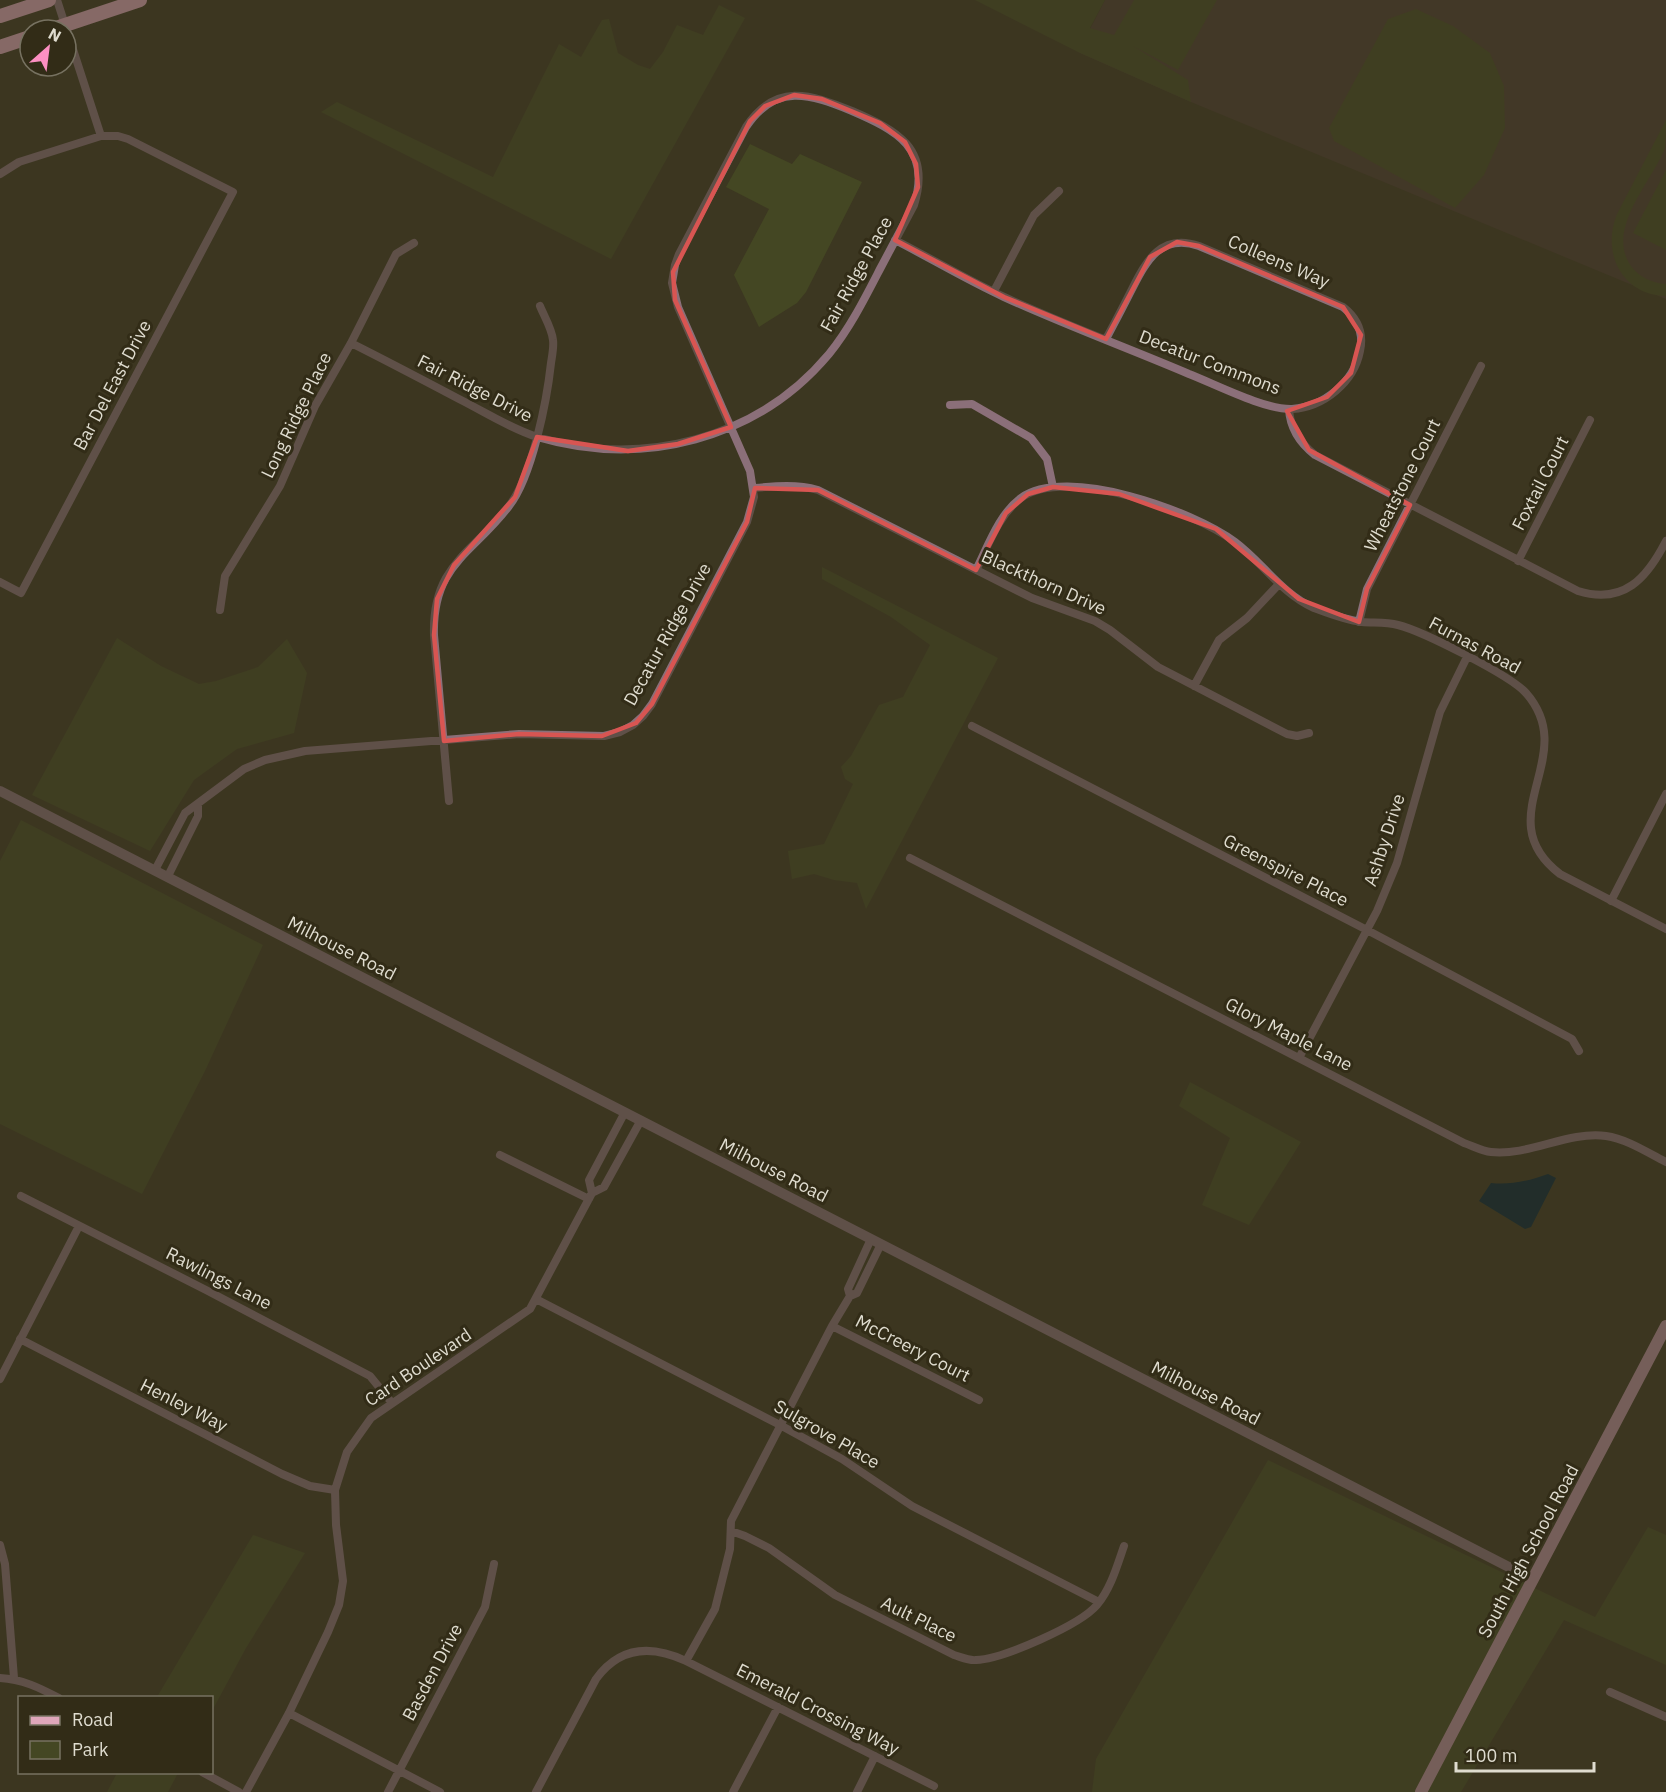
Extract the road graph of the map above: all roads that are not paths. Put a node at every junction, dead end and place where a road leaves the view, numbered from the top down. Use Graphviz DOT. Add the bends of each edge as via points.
graph roads {
  1 [pos="49,0"];
  2 [pos="57,0"];
  3 [pos="140,0"];
  4 [pos="0,16"];
  5 [pos="63,18"];
  6 [pos="78,21"];
  7 [pos="18,41"];
  8 [pos="0,47"];
  9 [pos="78,65"];
  10 [pos="798,95"];
  11 [pos="101,136"];
  12 [pos="0,174"];
  13 [pos="1059,191"];
  14 [pos="895,240"];
  15 [pos="414,243"];
  16 [pos="994,291"];
  17 [pos="540,306"];
  18 [pos="1106,339"];
  19 [pos="351,343"];
  20 [pos="1481,366"];
  21 [pos="950,405"];
  22 [pos="1289,409"];
  23 [pos="1590,420"];
  24 [pos="731,428"];
  25 [pos="537,437"];
  26 [pos="1053,487"];
  27 [pos="754,488"];
  28 [pos="1410,505"];
  29 [pos="1666,541"];
  30 [pos="1518,561"];
  31 [pos="976,570"];
  32 [pos="0,582"];
  33 [pos="1279,584"];
  34 [pos="220,610"];
  35 [pos="1359,622"];
  36 [pos="1467,657"];
  37 [pos="1194,686"];
  38 [pos="972,726"];
  39 [pos="1309,733"];
  40 [pos="444,741"];
  41 [pos="0,791"];
  42 [pos="1666,794"];
  43 [pos="449,801"];
  44 [pos="198,804"];
  45 [pos="910,858"];
  46 [pos="155,870"];
  47 [pos="168,876"];
  48 [pos="1611,901"];
  49 [pos="1666,929"];
  50 [pos="1367,930"];
  51 [pos="1579,1051"];
  52 [pos="1299,1058"];
  53 [pos="625,1112"];
  54 [pos="641,1120"];
  55 [pos="500,1155"];
  56 [pos="1666,1162"];
  57 [pos="21,1196"];
  58 [pos="590,1196"];
  59 [pos="79,1226"];
  60 [pos="876,1242"];
  61 [pos="536,1299"];
  62 [pos="832,1326"];
  63 [pos="1666,1326"];
  64 [pos="20,1339"];
  65 [pos="0,1379"];
  66 [pos="979,1400"];
  67 [pos="392,1402"];
  68 [pos="780,1425"];
  69 [pos="335,1490"];
  70 [pos="731,1531"];
  71 [pos="0,1545"];
  72 [pos="1124,1546"];
  73 [pos="494,1564"];
  74 [pos="1532,1579"];
  75 [pos="1099,1602"];
  76 [pos="686,1661"];
  77 [pos="0,1678"];
  78 [pos="14,1678"];
  79 [pos="1610,1692"];
  80 [pos="55,1696"];
  81 [pos="778,1707"];
  82 [pos="288,1713"];
  83 [pos="1666,1717"];
  84 [pos="875,1756"];
  85 [pos="399,1770"];
  86 [pos="204,1774"];
  87 [pos="934,1786"];
  88 [pos="239,1792"];
  89 [pos="246,1792"];
  90 [pos="387,1792"];
  91 [pos="440,1792"];
  92 [pos="536,1792"];
  93 [pos="733,1792"];
  94 [pos="857,1792"];
  95 [pos="1421,1792"];
  1 -- 4 [label="main road"];
  2 -- 5 [label="street"];
  3 -- 6 [label="main road"];
  7 -- 8 [label="main road"];
  9 -- 11 [label="street"];
  10 -- 14 [label="street, Fair Ridge Place" via="822,99 891,129 905,142 915,160 918,177 916,195"];
  10 -- 24 [label="street, Decatur Ridge Drive" via="771,103 750,121 674,272 675,300"];
  11 -- 12 [label="street" via="19,162"];
  11 -- 32 [label="street, Bar Del East Drive" via="128,139 233,192 21,593"];
  13 -- 16 [label="street" via="1034,215"];
  14 -- 16 [label="street, Decatur Commons"];
  14 -- 24 [label="street, Fair Ridge Place" via="853,320 820,364 773,404"];
  15 -- 19 [label="street, Long Ridge Place" via="396,254"];
  16 -- 18 [label="street, Decatur Commons"];
  17 -- 25 [label="street" via="554,339 549,386"];
  18 -- 22 [label="street, Decatur Commons" via="1228,390"];
  18 -- 22 [label="street, Colleens Way" via="1153,254 1173,243 1198,246 1336,303 1347,309 1357,323 1362,340 1351,373 1320,401"];
  19 -- 25 [label="street, Fair Ridge Drive"];
  19 -- 34 [label="street, Long Ridge Place" via="315,406 280,486 225,576"];
  20 -- 28 [label="street, Wheatstone Court"];
  21 -- 26 [label="street" via="972,404 1032,438 1047,459"];
  22 -- 28 [label="street, Decatur Commons" via="1296,433 1309,450"];
  23 -- 30 [label="street, Foxtail Court"];
  24 -- 25 [label="street, Fair Ridge Drive" via="678,444 628,451"];
  24 -- 27 [label="street, Decatur Ridge Drive"];
  25 -- 40 [label="street" via="513,500 454,565 437,599 434,635"];
  26 -- 31 [label="street" via="1032,492 1011,507"];
  26 -- 33 [label="street, Furnas Road" via="1119,494 1185,514 1234,541"];
  27 -- 31 [label="street, Blackthorn Drive" via="785,485 818,490"];
  27 -- 40 [label="street, Decatur Ridge Drive" via="747,522 652,704 636,723 602,736 519,734"];
  28 -- 30 [label="street, Decatur Commons"];
  28 -- 35 [label="street, Wheatstone Court" via="1367,589"];
  29 -- 30 [label="street, Decatur Commons" via="1639,581 1620,591 1602,594 1578,591"];
  31 -- 37 [label="street, Blackthorn Drive" via="1040,602 1095,621 1158,667"];
  33 -- 35 [label="street, Furnas Road" via="1312,607"];
  33 -- 37 [label="street" via="1222,638"];
  35 -- 36 [label="street, Furnas Road" via="1398,625"];
  36 -- 48 [label="street, Furnas Road" via="1512,681 1533,702 1540,717 1545,754 1529,821 1537,850 1553,870"];
  36 -- 50 [label="street, Ashby Drive" via="1440,712 1402,848"];
  37 -- 39 [label="street, Blackthorn Drive" via="1287,734"];
  38 -- 50 [label="street, Greenspire Place"];
  40 -- 43 [label="street"];
  40 -- 44 [label="street, Decatur Ridge Drive" via="284,754 244,769"];
  41 -- 46 [label="street, Milhouse Road"];
  42 -- 48 [label="street"];
  44 -- 46 [label="street, Decatur Ridge Drive" via="185,813"];
  44 -- 47 [label="street" via="198,816"];
  45 -- 52 [label="street, Glory Maple Lane"];
  46 -- 47 [label="street, Milhouse Road"];
  47 -- 53 [label="street, Milhouse Road"];
  48 -- 49 [label="street, Furnas Road"];
  50 -- 51 [label="street, Greenspire Place" via="1572,1039"];
  50 -- 52 [label="street, Ashby Drive"];
  52 -- 56 [label="street, Glory Maple Lane" via="1488,1152 1507,1153 1581,1137 1607,1136"];
  53 -- 54 [label="street, Milhouse Road"];
  53 -- 58 [label="street, Card Boulevard" via="589,1180"];
  54 -- 58 [label="street, Card Boulevard" via="604,1187"];
  54 -- 60 [label="street, Milhouse Road"];
  55 -- 58 [label="street"];
  57 -- 59 [label="street, Rawlings Lane"];
  58 -- 61 [label="street, Card Boulevard"];
  59 -- 64 [label="street"];
  59 -- 67 [label="street, Rawlings Lane" via="370,1376"];
  60 -- 62 [label="street" via="857,1293 850,1296"];
  60 -- 74 [label="street, Milhouse Road"];
  61 -- 67 [label="street, Card Boulevard" via="530,1309 508,1326"];
  61 -- 68 [label="street, Sulgrove Place"];
  62 -- 66 [label="street, McCreery Court"];
  62 -- 68 [label="street"];
  63 -- 74 [label="main road, South High School Road"];
  64 -- 65 [label="street"];
  64 -- 69 [label="street, Henley Way" via="282,1474 310,1486"];
  67 -- 69 [label="street, Card Boulevard" via="370,1419 347,1452"];
  68 -- 70 [label="street" via="732,1521"];
  68 -- 75 [label="street, Sulgrove Place" via="842,1459 912,1506"];
  69 -- 82 [label="street, Card Boulevard" via="343,1581 339,1605"];
  70 -- 75 [label="street, Ault Place" via="769,1548 835,1595 954,1655 974,1661 1045,1637 1081,1620"];
  70 -- 76 [label="street" via="715,1609"];
  71 -- 78 [label="street"];
  72 -- 75 [label="street"];
  73 -- 85 [label="street, Basden Drive" via="485,1607"];
  74 -- 95 [label="main road, South High School Road"];
  76 -- 81 [label="street, Emerald Crossing Way"];
  76 -- 92 [label="street, Emerald Crossing Way" via="646,1650 632,1652 604,1668"];
  77 -- 78 [label="street"];
  78 -- 80 [label="street"];
  79 -- 83 [label="street"];
  81 -- 84 [label="street, Emerald Crossing Way"];
  81 -- 93 [label="street"];
  82 -- 85 [label="street"];
  82 -- 89 [label="street, Card Boulevard"];
  84 -- 87 [label="street, Emerald Crossing Way"];
  84 -- 94 [label="street"];
  85 -- 90 [label="street, Basden Drive"];
  85 -- 91 [label="street"];
  86 -- 88 [label="street"];
}
